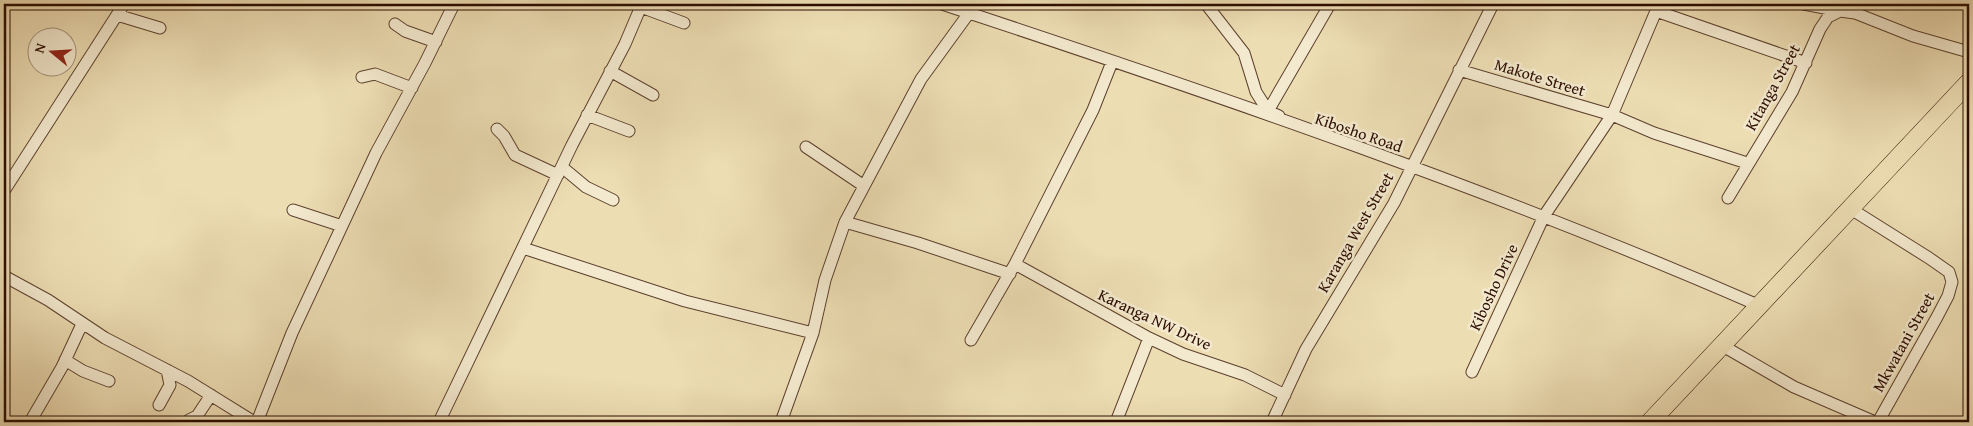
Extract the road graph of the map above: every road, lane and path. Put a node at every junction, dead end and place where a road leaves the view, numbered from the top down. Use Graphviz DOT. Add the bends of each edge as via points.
graph roads {
  1 [pos="124,4"];
  2 [pos="454,4"];
  3 [pos="942,4"];
  4 [pos="1206,4"];
  5 [pos="1330,4"];
  6 [pos="1493,4"];
  7 [pos="1804,4"];
  8 [pos="641,5"];
  9 [pos="1657,7"];
  10 [pos="1840,11"];
  11 [pos="969,13"];
  12 [pos="118,15"];
  13 [pos="684,23"];
  14 [pos="396,24"];
  15 [pos="160,28"];
  16 [pos="436,42"];
  17 [pos="1969,52"];
  18 [pos="1112,62"];
  19 [pos="1806,63"];
  20 [pos="1459,70"];
  21 [pos="610,72"];
  22 [pos="362,77"];
  23 [pos="1969,82"];
  24 [pos="412,88"];
  25 [pos="653,95"];
  26 [pos="1268,111"];
  27 [pos="587,115"];
  28 [pos="1612,115"];
  29 [pos="497,129"];
  30 [pos="629,131"];
  31 [pos="1326,138"];
  32 [pos="806,146"];
  33 [pos="1747,164"];
  34 [pos="1411,167"];
  35 [pos="560,171"];
  36 [pos="864,186"];
  37 [pos="4,191"];
  38 [pos="1728,198"];
  39 [pos="613,200"];
  40 [pos="1851,209"];
  41 [pos="293,210"];
  42 [pos="1544,216"];
  43 [pos="845,222"];
  44 [pos="342,226"];
  45 [pos="523,248"];
  46 [pos="1013,269"];
  47 [pos="4,276"];
  48 [pos="1760,306"];
  49 [pos="82,324"];
  50 [pos="813,333"];
  51 [pos="1149,338"];
  52 [pos="971,340"];
  53 [pos="1723,346"];
  54 [pos="65,360"];
  55 [pos="167,370"];
  56 [pos="1472,372"];
  57 [pos="109,381"];
  58 [pos="211,395"];
  59 [pos="1285,395"];
  60 [pos="159,405"];
  61 [pos="189,420"];
  62 [pos="30,422"];
  63 [pos="255,422"];
  64 [pos="439,422"];
  65 [pos="781,422"];
  66 [pos="1116,422"];
  67 [pos="1272,422"];
  68 [pos="1650,422"];
  69 [pos="1876,422"];
  1 -- 12 [label="street"];
  2 -- 16 [label="street"];
  3 -- 11 [label="street, Kibosho Road"];
  4 -- 26 [label="street" via="1244,53 1252,84"];
  5 -- 26 [label="street"];
  6 -- 20 [label="street, Karanga West Street"];
  7 -- 10 [label="street"];
  8 -- 13 [label="street"];
  8 -- 21 [label="street"];
  9 -- 19 [label="street"];
  9 -- 28 [label="street"];
  10 -- 17 [label="street" via="1855,13 1943,46"];
  10 -- 19 [label="street, Kitanga Street" via="1828,17 1820,28"];
  11 -- 18 [label="street, Kibosho Road"];
  11 -- 36 [label="street" via="921,79"];
  12 -- 15 [label="street"];
  12 -- 37 [label="street"];
  14 -- 16 [label="street" via="405,31"];
  16 -- 24 [label="street"];
  18 -- 31 [label="street, Kibosho Road"];
  18 -- 46 [label="street" via="1093,110"];
  19 -- 33 [label="street, Kitanga Street" via="1792,92"];
  20 -- 28 [label="street, Makote Street"];
  20 -- 34 [label="street, Karanga West Street"];
  21 -- 25 [label="street"];
  21 -- 27 [label="street"];
  22 -- 24 [label="street" via="375,74"];
  23 -- 40 [label="highway"];
  24 -- 44 [label="street" via="376,153"];
  26 -- 31 [label="street"];
  27 -- 30 [label="street"];
  27 -- 35 [label="street"];
  28 -- 33 [label="street, Makote Street" via="1654,133"];
  28 -- 42 [label="street"];
  29 -- 35 [label="street" via="514,155"];
  31 -- 34 [label="street, Kibosho Road"];
  32 -- 36 [label="street"];
  33 -- 38 [label="street, Kitanga Street"];
  34 -- 42 [label="street, Kibosho Road"];
  34 -- 59 [label="street, Karanga West Street" via="1382,226 1306,349"];
  35 -- 39 [label="street"];
  35 -- 45 [label="street"];
  36 -- 43 [label="street"];
  40 -- 48 [label="highway"];
  40 -- 69 [label="street, Mkwatani Street" via="1949,272 1952,282 1938,317"];
  41 -- 44 [label="street"];
  42 -- 48 [label="street, Kibosho Road"];
  42 -- 56 [label="street, Kibosho Drive"];
  43 -- 46 [label="street, Karanga NW Drive"];
  43 -- 50 [label="street" via="825,280"];
  44 -- 63 [label="street"];
  45 -- 50 [label="street" via="685,301"];
  45 -- 64 [label="street"];
  46 -- 51 [label="street, Karanga NW Drive"];
  46 -- 52 [label="street"];
  47 -- 49 [label="street" via="48,300"];
  48 -- 53 [label="highway"];
  49 -- 54 [label="street"];
  49 -- 55 [label="street"];
  50 -- 65 [label="street"];
  51 -- 59 [label="street, Karanga NW Drive" via="1183,354 1246,375"];
  51 -- 66 [label="street"];
  53 -- 68 [label="highway"];
  53 -- 69 [label="street" via="1794,387"];
  54 -- 57 [label="street"];
  54 -- 62 [label="street"];
  55 -- 58 [label="street"];
  55 -- 60 [label="street" via="170,385"];
  58 -- 61 [label="street" via="197,416"];
  58 -- 63 [label="street"];
  59 -- 67 [label="street, Karanga West Street"];
}
